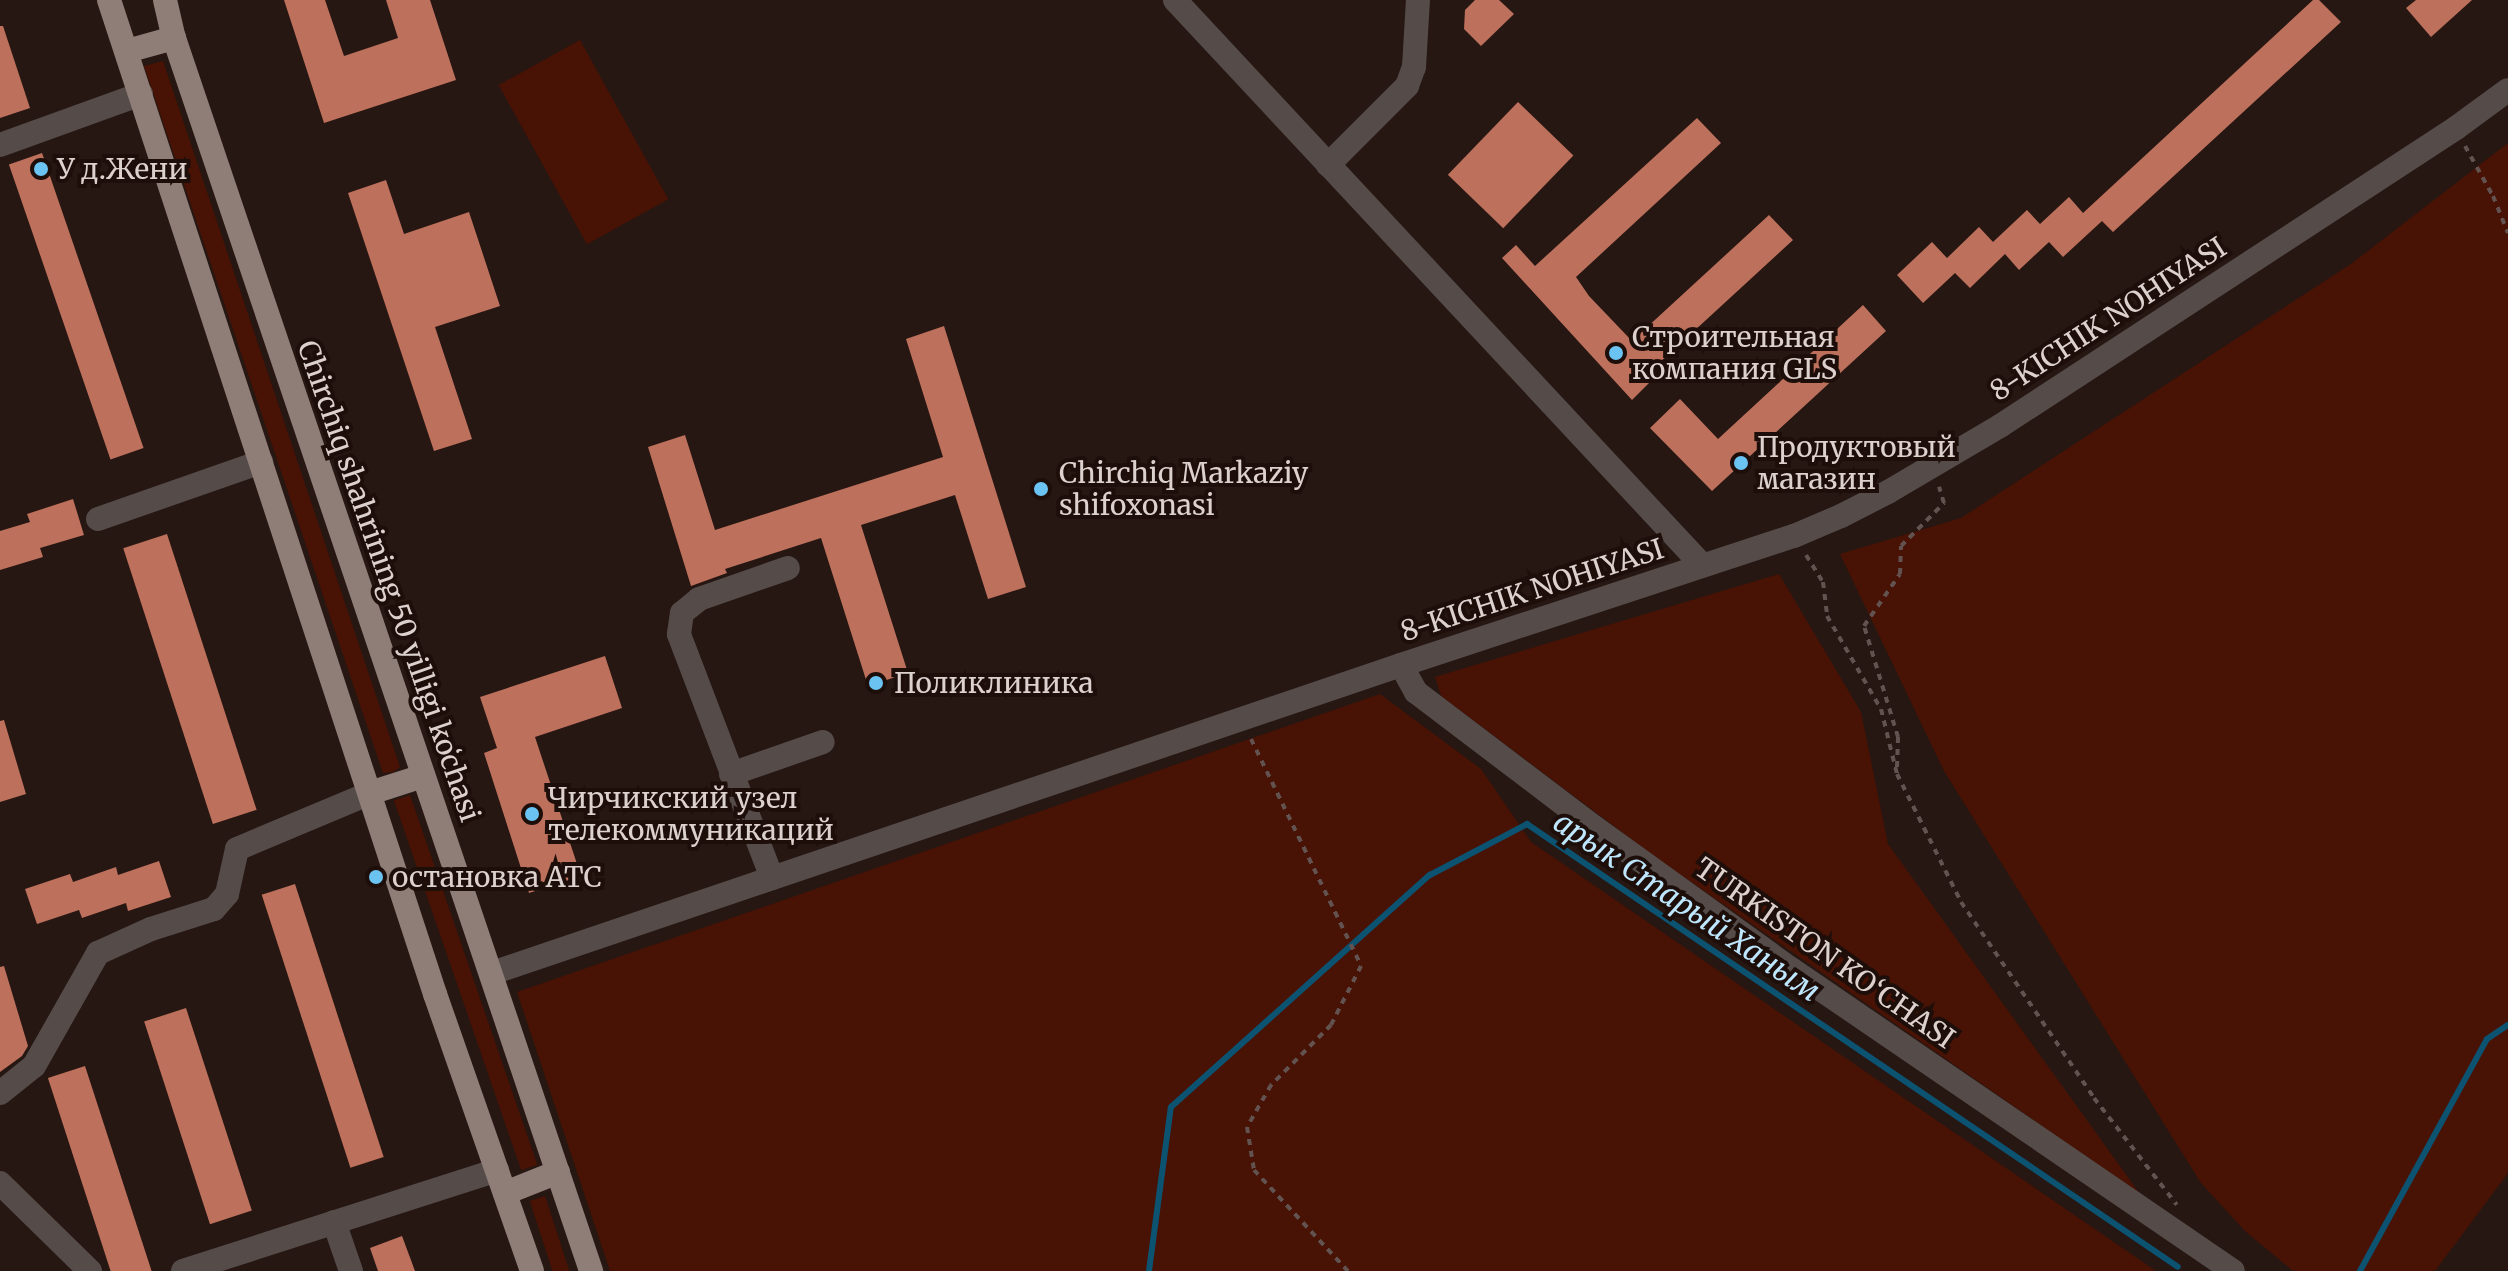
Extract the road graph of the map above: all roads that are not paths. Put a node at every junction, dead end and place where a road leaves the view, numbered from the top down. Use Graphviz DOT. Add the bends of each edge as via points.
graph roads {
  1 [pos="109,0"];
  2 [pos="165,0"];
  3 [pos="1175,0"];
  4 [pos="1418,0"];
  5 [pos="174,38"];
  6 [pos="127,51"];
  7 [pos="2508,90"];
  8 [pos="141,94"];
  9 [pos="0,145"];
  10 [pos="1328,165"];
  11 [pos="261,462"];
  12 [pos="98,519"];
  13 [pos="1702,565"];
  14 [pos="788,568"];
  15 [pos="1401,665"];
  16 [pos="823,742"];
  17 [pos="731,774"];
  18 [pos="423,776"];
  19 [pos="370,793"];
  20 [pos="772,878"];
  21 [pos="492,973"];
  22 [pos="0,1093"];
  23 [pos="558,1172"];
  24 [pos="501,1182"];
  25 [pos="0,1183"];
  26 [pos="334,1222"];
  27 [pos="90,1271"];
  28 [pos="183,1271"];
  29 [pos="351,1271"];
  30 [pos="532,1271"];
  31 [pos="591,1271"];
  32 [pos="2233,1271"];
  1 -- 6 [label="main road"];
  2 -- 5 [label="main road, Chirchiq shahrining 50 yilligi koʻchasi"];
  3 -- 10 [label="street"];
  4 -- 10 [label="street" via="1414,67 1407,86"];
  5 -- 6 [label="main road"];
  5 -- 18 [label="main road, Chirchiq shahrining 50 yilligi koʻchasi"];
  6 -- 8 [label="main road"];
  7 -- 13 [label="street, 8-KICHIK NOHIYASI" via="1934,465 1794,536"];
  8 -- 9 [label="street"];
  8 -- 11 [label="main road"];
  10 -- 13 [label="street"];
  11 -- 12 [label="street"];
  11 -- 19 [label="main road"];
  13 -- 15 [label="street, 8-KICHIK NOHIYASI"];
  14 -- 17 [label="street" via="699,599 682,613 679,634"];
  15 -- 20 [label="street, 8-KICHIK NOHIYASI"];
  15 -- 32 [label="street, TURKISTON KO‘CHASI" via="1416,692 1594,827 1791,969"];
  16 -- 17 [label="street"];
  17 -- 20 [label="street"];
  18 -- 19 [label="main road"];
  18 -- 21 [label="main road, Chirchiq shahrining 50 yilligi koʻchasi"];
  19 -- 22 [label="street" via="237,849 227,894 214,909 98,953 34,1066"];
  19 -- 24 [label="main road"];
  20 -- 21 [label="street, 8-KICHIK NOHIYASI"];
  21 -- 23 [label="main road, Chirchiq shahrining 50 yilligi koʻchasi"];
  23 -- 24 [label="main road"];
  23 -- 31 [label="main road, Chirchiq shahrining 50 yilligi koʻchasi"];
  24 -- 26 [label="street"];
  24 -- 30 [label="main road"];
  25 -- 27 [label="street"];
  26 -- 28 [label="street"];
  26 -- 29 [label="street"];
}
